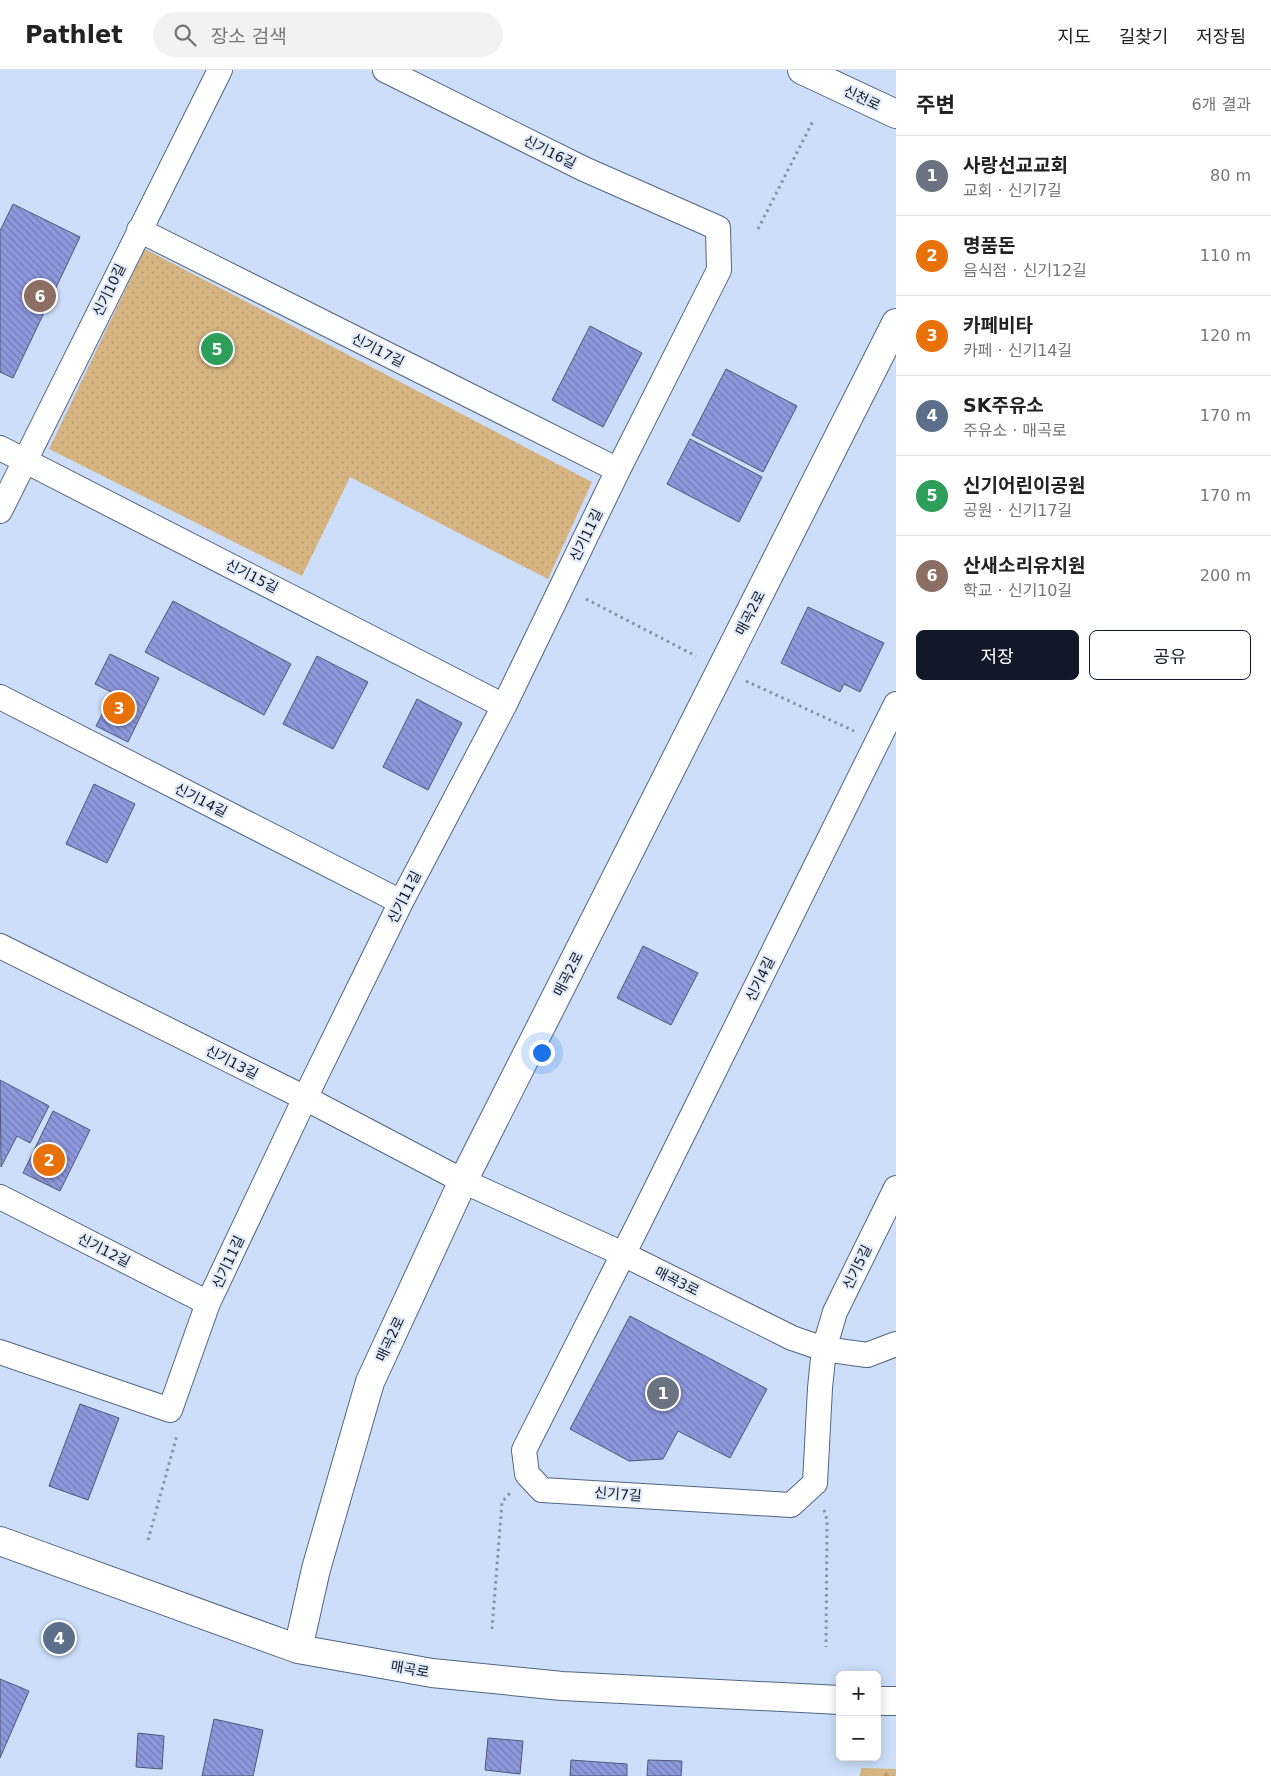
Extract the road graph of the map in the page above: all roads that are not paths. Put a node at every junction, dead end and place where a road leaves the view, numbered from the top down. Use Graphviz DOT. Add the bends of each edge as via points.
graph roads {
  1 [pos="220,70"];
  2 [pos="385,70"];
  3 [pos="807,71"];
  4 [pos="896,114"];
  5 [pos="718,228"];
  6 [pos="139,230"];
  7 [pos="896,323"];
  8 [pos="0,448"];
  9 [pos="26,460"];
  10 [pos="618,470"];
  11 [pos="0,511"];
  12 [pos="0,697"];
  13 [pos="896,704"];
  14 [pos="504,706"];
  15 [pos="401,902"];
  16 [pos="0,946"];
  17 [pos="305,1098"];
  18 [pos="463,1181"];
  19 [pos="896,1188"];
  20 [pos="0,1197"];
  21 [pos="623,1254"];
  22 [pos="208,1302"];
  23 [pos="896,1344"];
  24 [pos="824,1349"];
  25 [pos="0,1352"];
  26 [pos="0,1541"];
  27 [pos="298,1649"];
  28 [pos="836,1700"];
  29 [pos="881,1701"];
  30 [pos="896,1701"];
  1 -- 6 [label="street, 신기10길"];
  2 -- 5 [label="street, 신기16길" via="584,169"];
  3 -- 4 [label="street, 신천로"];
  5 -- 10 [label="street, 신기11길" via="719,270"];
  6 -- 9 [label="street, 신기10길"];
  6 -- 10 [label="street, 신기17길"];
  7 -- 18 [label="street, 매곡2로"];
  8 -- 9 [label="street, 신기15길"];
  9 -- 11 [label="street, 신기10길"];
  9 -- 14 [label="street, 신기15길"];
  10 -- 14 [label="street, 신기11길"];
  12 -- 15 [label="street, 신기14길"];
  13 -- 21 [label="street, 신기4길"];
  14 -- 15 [label="street, 신기11길"];
  15 -- 17 [label="street, 신기11길"];
  16 -- 17 [label="street, 신기13길"];
  17 -- 18 [label="street, 신기13길"];
  17 -- 22 [label="street, 신기11길"];
  18 -- 21 [label="street, 매곡3로"];
  18 -- 27 [label="street, 매곡2로" via="370,1382 316,1569"];
  19 -- 24 [label="street, 신기5길" via="835,1312"];
  20 -- 22 [label="street, 신기12길"];
  21 -- 24 [label="street, 매곡3로" via="792,1338"];
  21 -- 24 [label="street, 신기7길" via="524,1450 527,1474 542,1490 791,1505 815,1483"];
  22 -- 25 [label="street, 신기11길" via="170,1410"];
  23 -- 24 [label="street, 매곡3로" via="867,1355"];
  26 -- 27 [label="street, 매곡로"];
  27 -- 28 [label="street, 매곡로" via="432,1673 544,1684"];
  29 -- 30 [label="street"];
}
